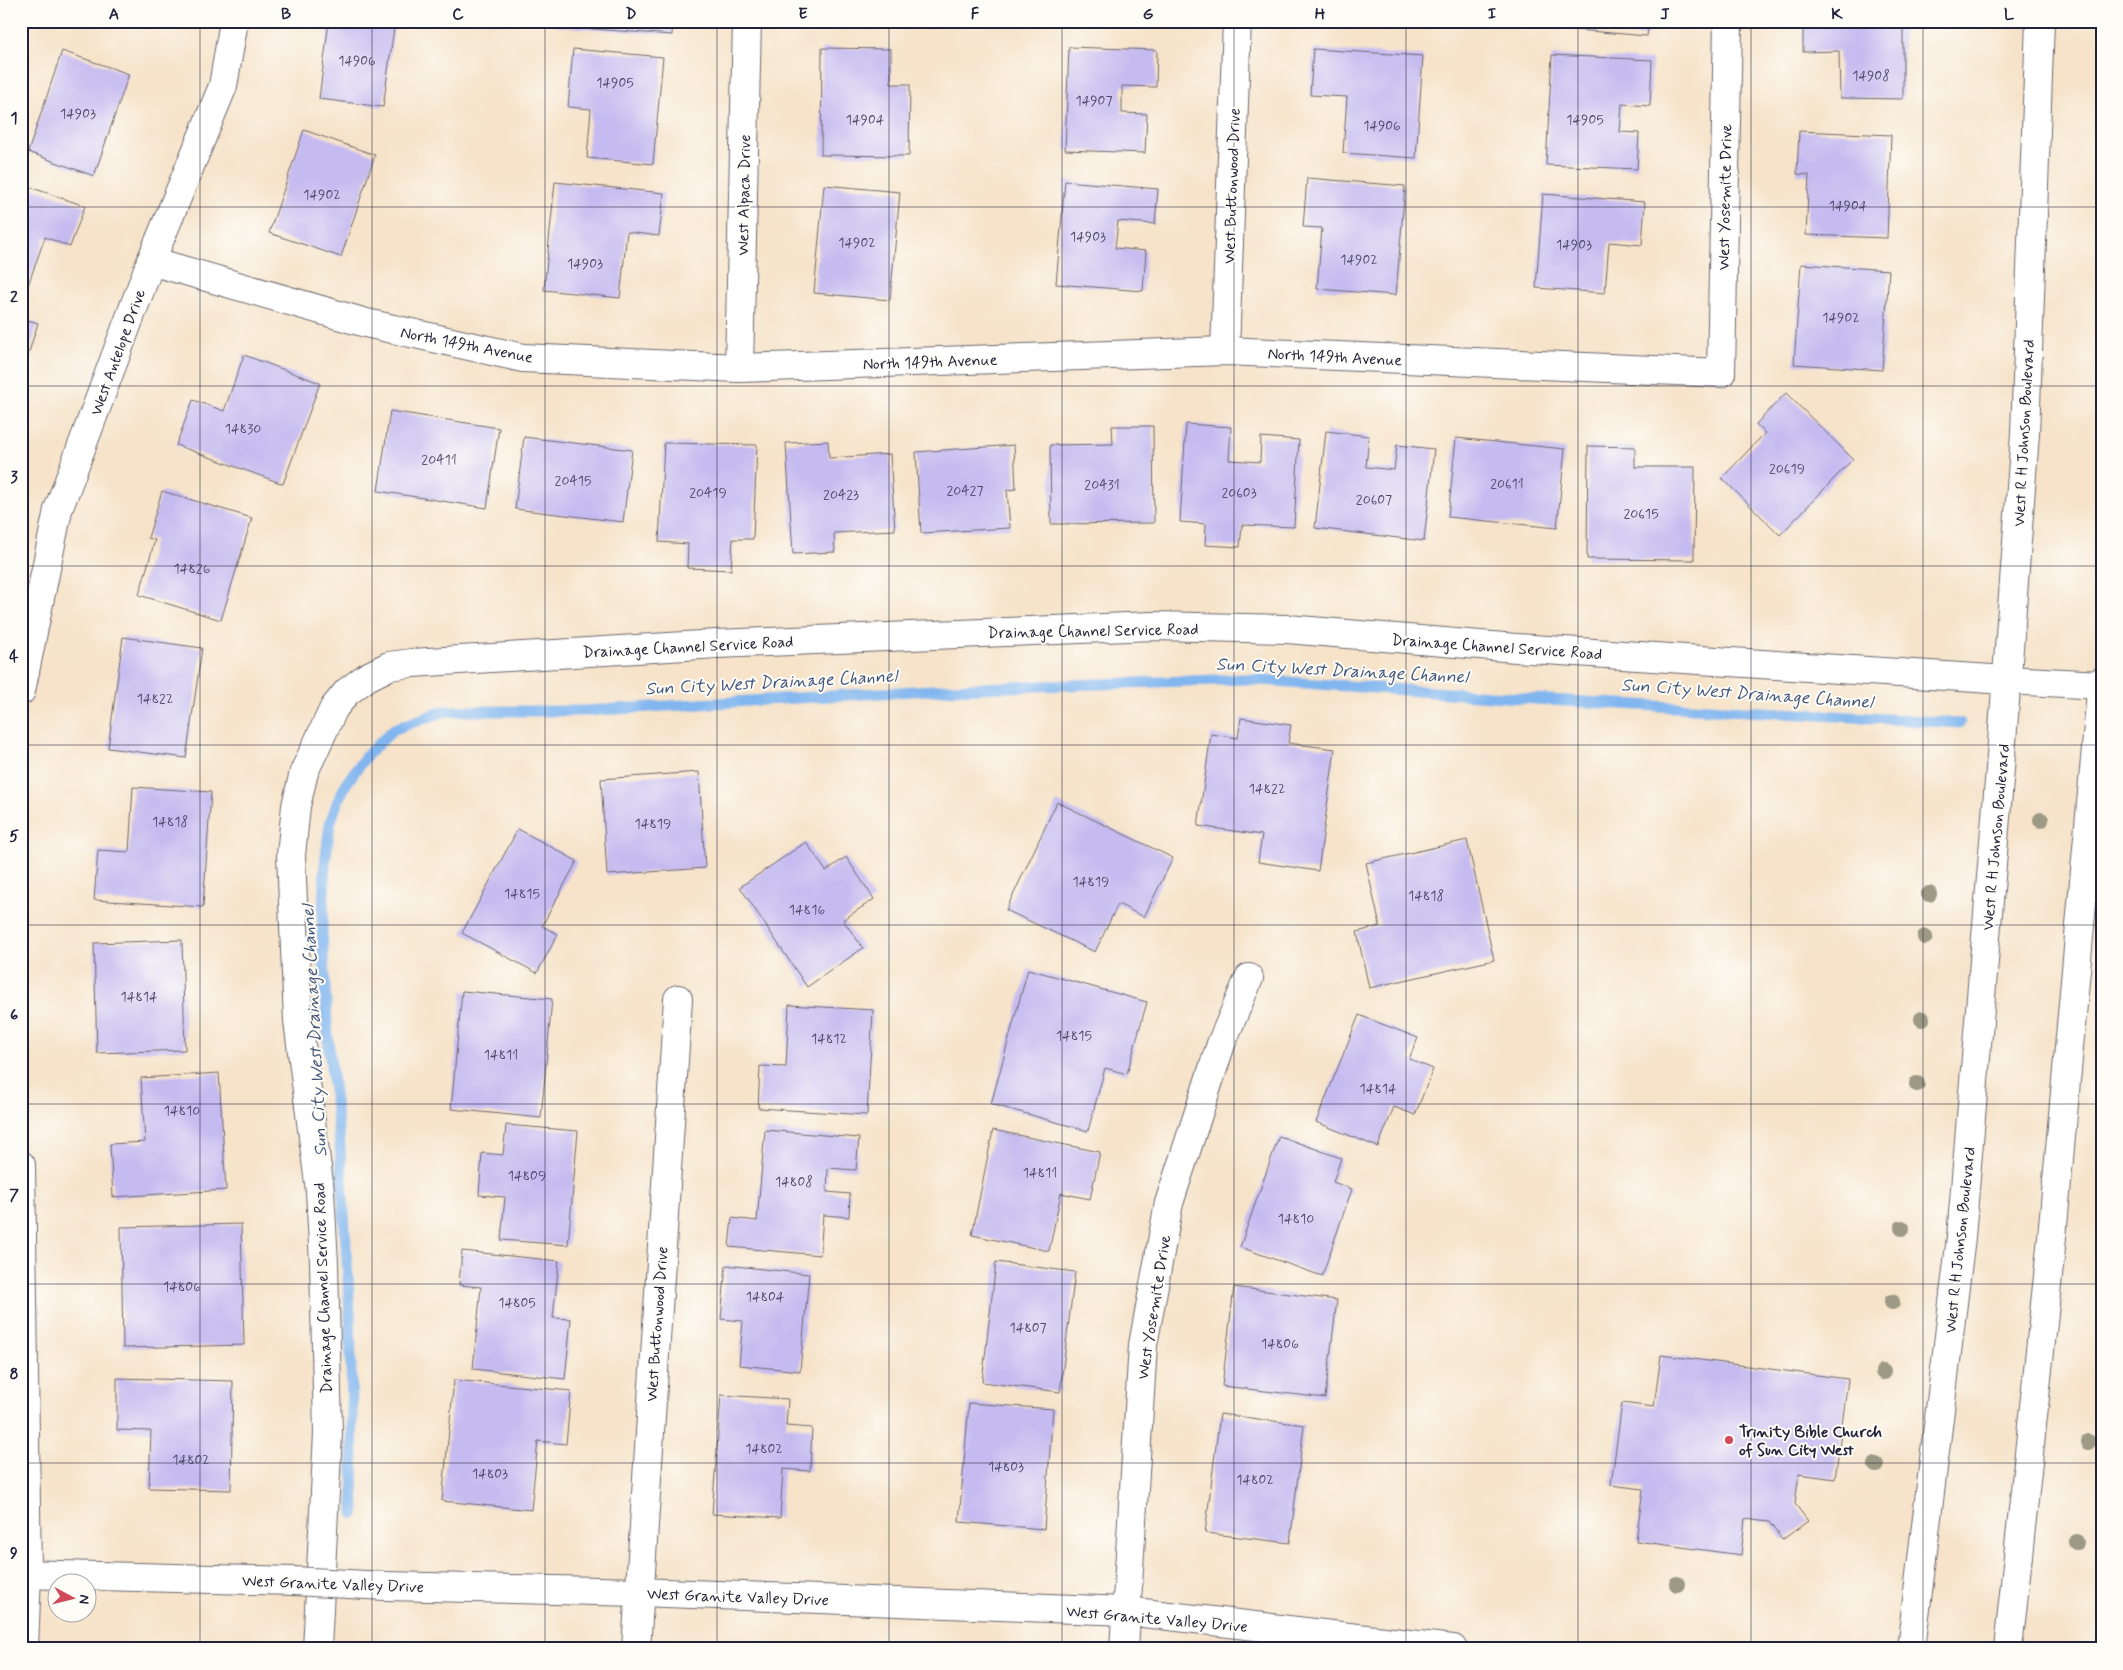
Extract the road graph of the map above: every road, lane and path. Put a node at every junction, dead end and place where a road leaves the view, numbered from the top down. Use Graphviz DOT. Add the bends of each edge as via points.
graph roads {
  1 [pos="234,21"];
  2 [pos="747,21"];
  3 [pos="1237,21"];
  4 [pos="1728,21"];
  5 [pos="2040,21"];
  6 [pos="151,262"];
  7 [pos="1225,351"];
  8 [pos="739,368"];
  9 [pos="1721,373"];
  10 [pos="2007,680"];
  11 [pos="2102,681"];
  12 [pos="2101,685"];
  13 [pos="21,690"];
  14 [pos="1249,978"];
  15 [pos="678,999"];
  16 [pos="21,1165"];
  17 [pos="24,1574"];
  18 [pos="639,1592"];
  19 [pos="1126,1611"];
  20 [pos="24,1649"];
  21 [pos="317,1649"];
  22 [pos="636,1649"];
  23 [pos="1124,1649"];
  24 [pos="1453,1649"];
  25 [pos="1911,1649"];
  26 [pos="2008,1649"];
  1 -- 6 [label="street, West Antelope Drive" via="223,86"];
  2 -- 8 [label="street, West Alpaca Drive"];
  3 -- 7 [label="street, West Buttonwood Drive"];
  4 -- 9 [label="street, West Yosemite Drive"];
  5 -- 10 [label="street, West R H Johnson Boulevard" via="2025,434"];
  6 -- 8 [label="street, North 149th Avenue" via="366,323 523,358"];
  6 -- 13 [label="street, West Antelope Drive" via="58,510"];
  7 -- 8 [label="street, North 149th Avenue"];
  7 -- 9 [label="street, North 149th Avenue"];
  10 -- 12 [label="street, Drainage Channel Service Road"];
  10 -- 21 [label="street, Drainage Channel Service Road" via="1516,648 1287,629 1152,626 727,643 412,663 389,666 367,677 347,692 334,708 318,738 304,772 296,806 291,855 298,1021 320,1191 324,1263 328,1433"];
  10 -- 25 [label="street, West R H Johnson Boulevard" via="1961,1237"];
  11 -- 12 [label="street"];
  12 -- 26 [label="street" via="2052,1248"];
  14 -- 19 [label="street, West Yosemite Drive" via="1221,1044 1169,1202 1144,1345"];
  15 -- 18 [label="street, West Buttonwood Drive"];
  16 -- 17 [label="street"];
  17 -- 18 [label="street, West Granite Valley Drive, bridge"];
  17 -- 20 [label="street"];
  18 -- 19 [label="street, West Granite Valley Drive"];
  18 -- 22 [label="street, West Buttonwood Drive"];
  19 -- 23 [label="street, West Yosemite Drive"];
  19 -- 24 [label="street, West Granite Valley Drive"];
}
